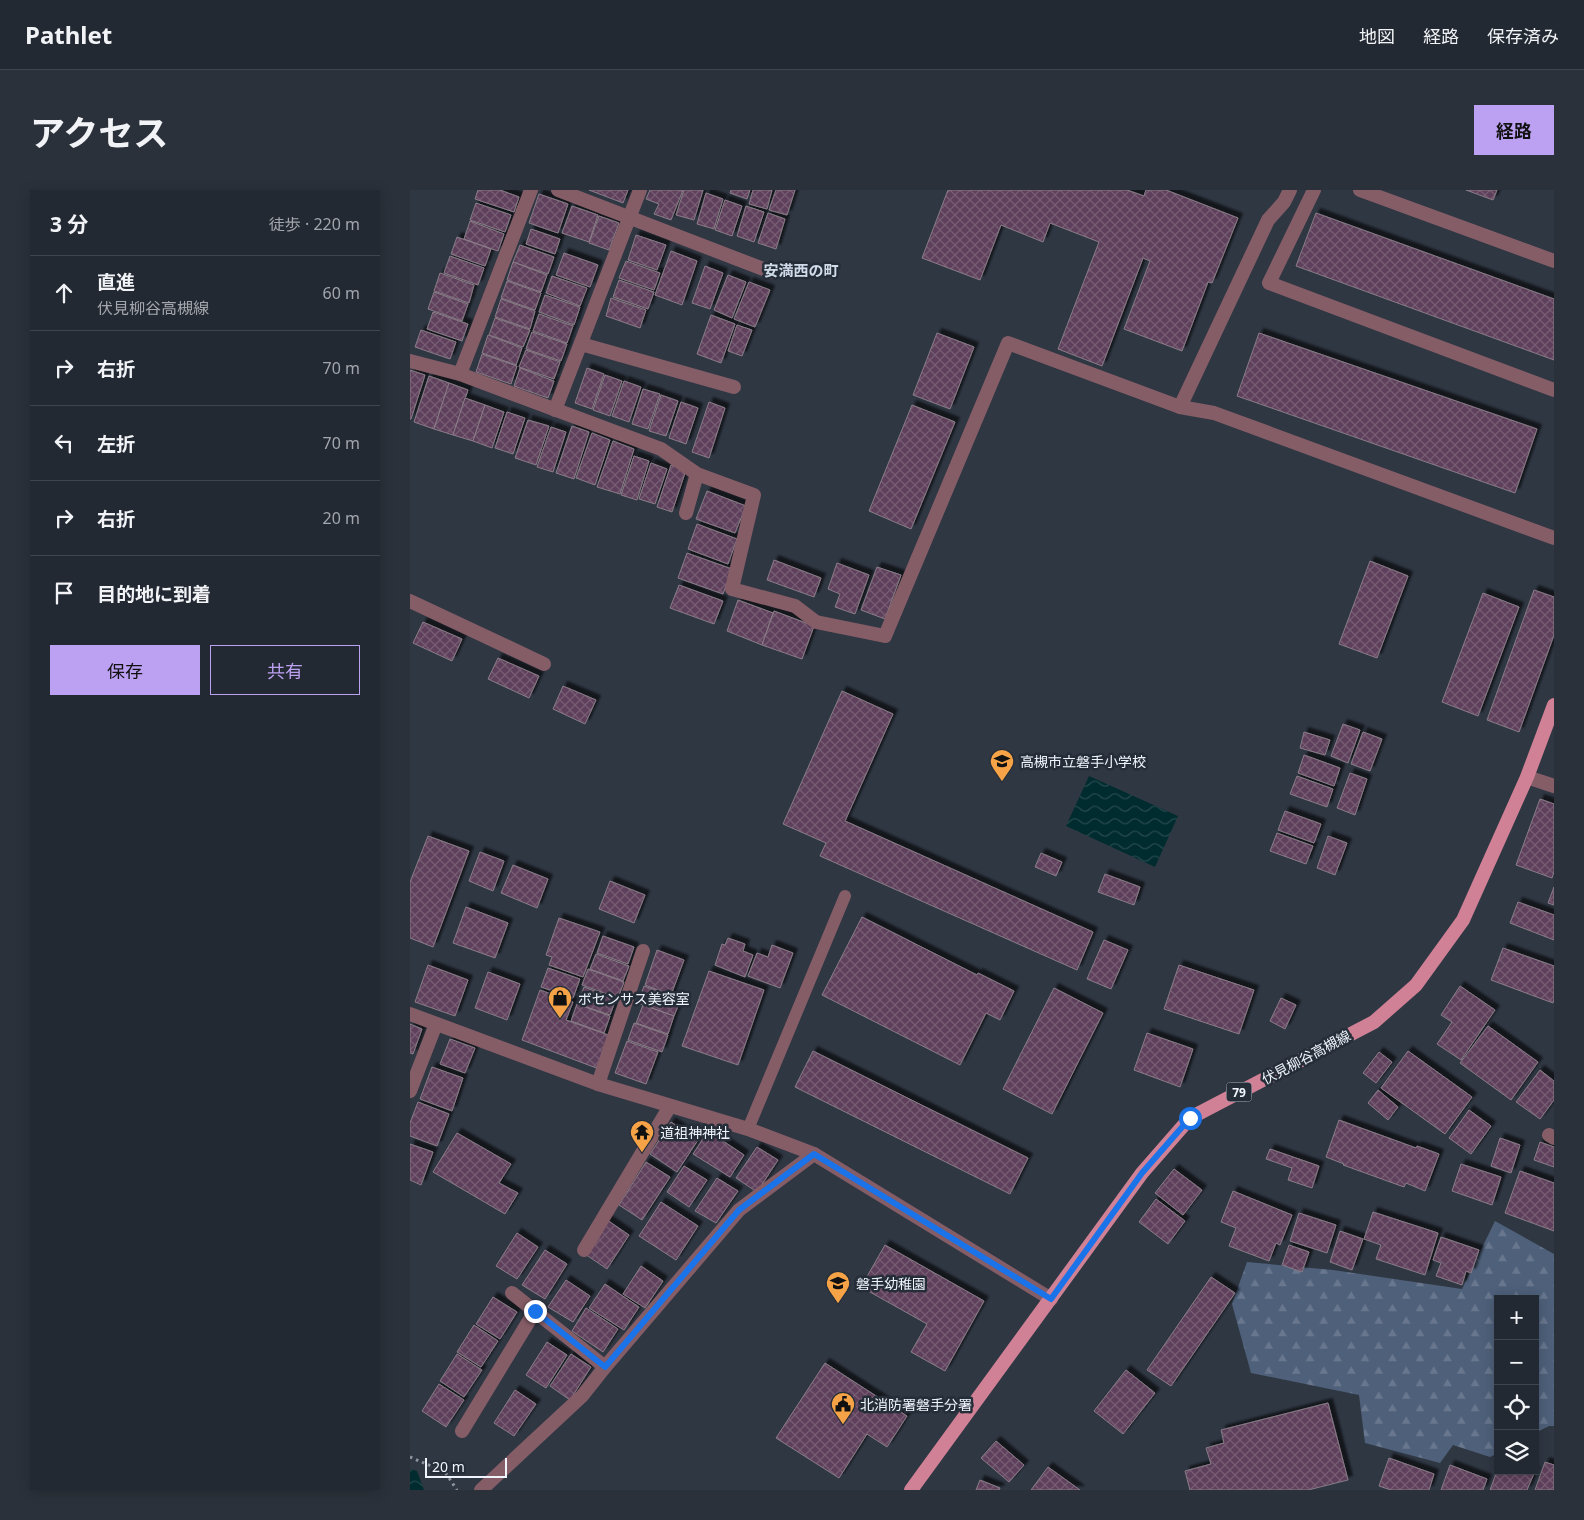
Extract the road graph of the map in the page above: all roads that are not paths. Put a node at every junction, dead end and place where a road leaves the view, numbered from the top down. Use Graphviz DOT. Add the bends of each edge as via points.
graph roads {
  1 [pos="531,190"];
  2 [pos="558,190"];
  3 [pos="640,190"];
  4 [pos="1290,190"];
  5 [pos="1314,190"];
  6 [pos="1360,190"];
  7 [pos="630,218"];
  8 [pos="1554,261"];
  9 [pos="771,272"];
  10 [pos="581,344"];
  11 [pos="410,361"];
  12 [pos="460,374"];
  13 [pos="734,386"];
  14 [pos="1554,390"];
  15 [pos="1180,408"];
  16 [pos="555,410"];
  17 [pos="697,474"];
  18 [pos="686,513"];
  19 [pos="1554,538"];
  20 [pos="410,601"];
  21 [pos="544,664"];
  22 [pos="1554,705"];
  23 [pos="1527,777"];
  24 [pos="1554,786"];
  25 [pos="845,896"];
  26 [pos="643,951"];
  27 [pos="410,1014"];
  28 [pos="436,1024"];
  29 [pos="598,1084"];
  30 [pos="410,1091"];
  31 [pos="670,1106"];
  32 [pos="748,1129"];
  33 [pos="814,1154"];
  34 [pos="584,1250"];
  35 [pos="512,1293"];
  36 [pos="1051,1299"];
  37 [pos="535,1311"];
  38 [pos="605,1367"];
  39 [pos="462,1431"];
  40 [pos="481,1490"];
  41 [pos="911,1490"];
  1 -- 12 [label="street"];
  2 -- 7 [label="street"];
  3 -- 7 [label="street"];
  4 -- 15 [label="street" via="1268,220"];
  5 -- 14 [label="street" via="1269,283"];
  6 -- 8 [label="street"];
  7 -- 9 [label="street"];
  7 -- 10 [label="street"];
  10 -- 13 [label="street"];
  10 -- 16 [label="street"];
  11 -- 12 [label="street"];
  12 -- 16 [label="street"];
  15 -- 17 [label="street" via="1008,343 885,636 816,622 795,606 732,589 754,495"];
  15 -- 19 [label="street" via="1214,413"];
  16 -- 17 [label="street" via="662,449"];
  17 -- 18 [label="street"];
  20 -- 21 [label="street"];
  22 -- 23 [label="main road, 伏見柳谷高槻線 / 79"];
  23 -- 24 [label="street"];
  23 -- 36 [label="main road, 伏見柳谷高槻線 / 79" via="1463,920 1416,985 1374,1022 1190,1118 1142,1173"];
  25 -- 32 [label="lane"];
  26 -- 29 [label="street"];
  27 -- 28 [label="street"];
  28 -- 29 [label="street"];
  28 -- 30 [label="street"];
  29 -- 31 [label="street"];
  31 -- 32 [label="street"];
  31 -- 34 [label="street"];
  32 -- 33 [label="street"];
  33 -- 36 [label="street"];
  33 -- 38 [label="street" via="739,1210"];
  35 -- 37 [label="street"];
  36 -- 41 [label="main road, 伏見柳谷高槻線 / 79"];
  37 -- 38 [label="street"];
  37 -- 39 [label="street"];
  38 -- 40 [label="street" via="582,1396"];
}
